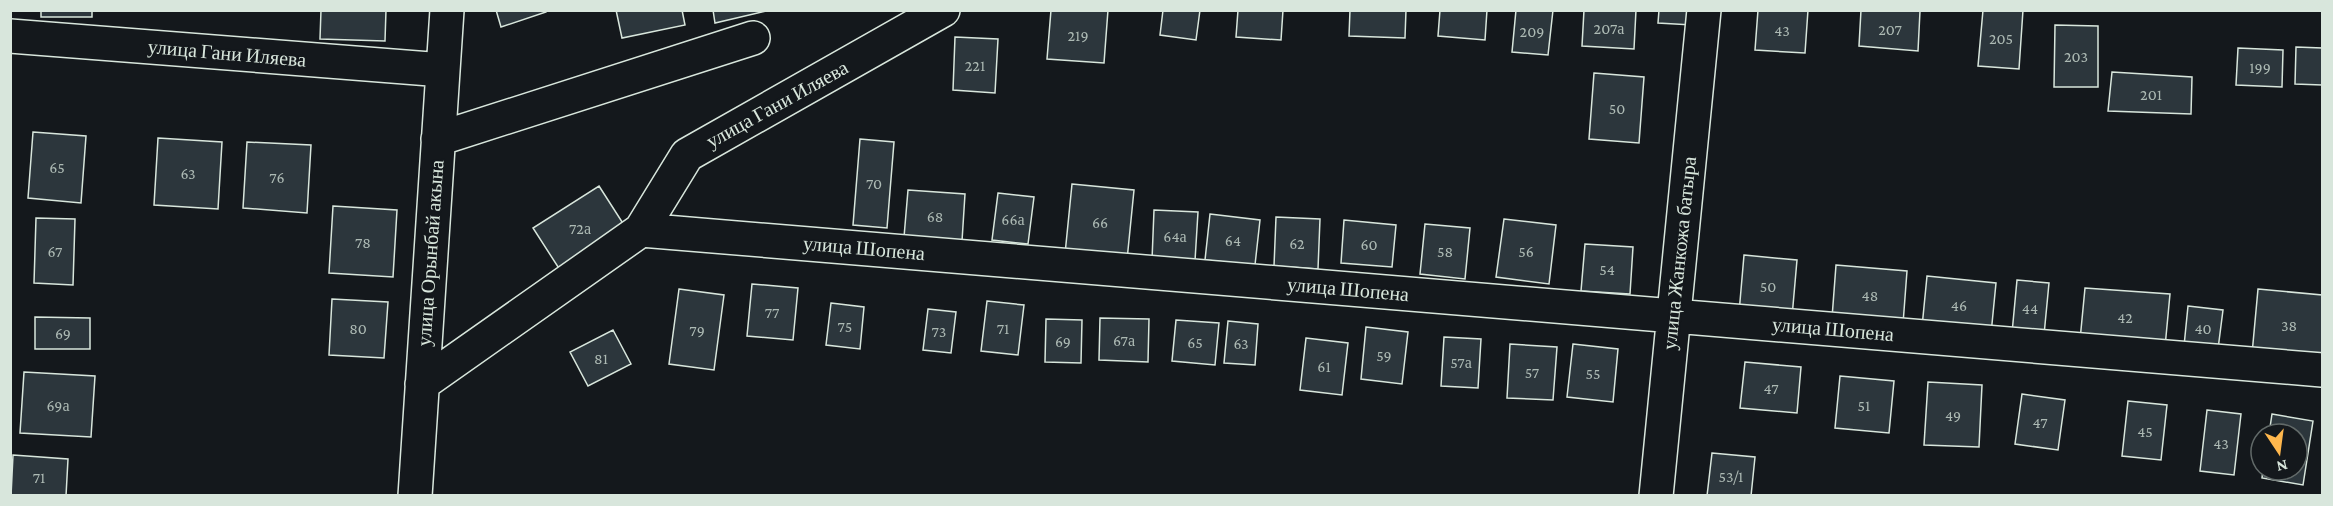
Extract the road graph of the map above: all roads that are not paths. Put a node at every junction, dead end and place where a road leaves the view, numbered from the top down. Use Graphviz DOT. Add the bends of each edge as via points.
graph roads {
  1 [pos="447,10"];
  2 [pos="943,10"];
  3 [pos="1704,10"];
  4 [pos="10,36"];
  5 [pos="753,38"];
  6 [pos="442,70"];
  7 [pos="438,139"];
  8 [pos="641,230"];
  9 [pos="1672,316"];
  10 [pos="2322,370"];
  11 [pos="422,384"];
  12 [pos="415,495"];
  13 [pos="1656,495"];
  1 -- 6 [label="street, улица Орынбай акына"];
  2 -- 8 [label="street, улица Гани Иляева" via="687,155"];
  3 -- 9 [label="street, улица Жанкожа батыра"];
  4 -- 6 [label="street, улица Гани Иляева"];
  5 -- 7 [label="street"];
  6 -- 7 [label="street, улица Орынбай акына"];
  7 -- 11 [label="street, улица Орынбай акына"];
  8 -- 9 [label="street, улица Шопена"];
  8 -- 11 [label="street"];
  9 -- 10 [label="street, улица Шопена"];
  9 -- 13 [label="street, улица Жанкожа батыра"];
  11 -- 12 [label="street, улица Орынбай акына"];
}
